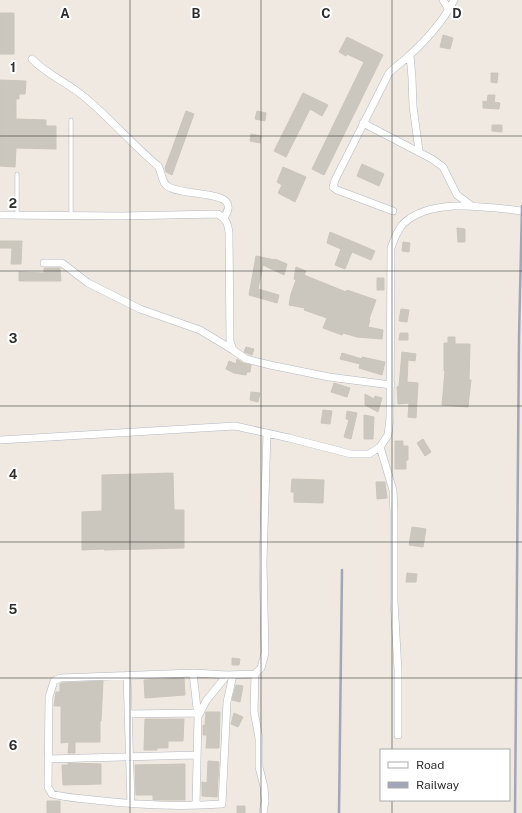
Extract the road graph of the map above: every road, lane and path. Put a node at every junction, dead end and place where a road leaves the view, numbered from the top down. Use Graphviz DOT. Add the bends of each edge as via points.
graph roads {
  1 [pos="443,0"];
  2 [pos="454,0"];
  3 [pos="449,10"];
  4 [pos="410,56"];
  5 [pos="32,59"];
  6 [pos="72,120"];
  7 [pos="363,123"];
  8 [pos="419,151"];
  9 [pos="18,174"];
  10 [pos="472,206"];
  11 [pos="522,210"];
  12 [pos="393,211"];
  13 [pos="17,214"];
  14 [pos="0,215"];
  15 [pos="71,216"];
  16 [pos="224,218"];
  17 [pos="44,263"];
  18 [pos="233,350"];
  19 [pos="391,385"];
  20 [pos="267,433"];
  21 [pos="0,440"];
  22 [pos="380,447"];
  23 [pos="193,672"];
  24 [pos="127,674"];
  25 [pos="255,674"];
  26 [pos="230,675"];
  27 [pos="128,714"];
  28 [pos="197,715"];
  29 [pos="398,735"];
  30 [pos="197,755"];
  31 [pos="129,758"];
  32 [pos="48,759"];
  33 [pos="130,804"];
  34 [pos="196,806"];
  35 [pos="263,813"];
  1 -- 3 [label="street"];
  2 -- 3 [label="street"];
  3 -- 4 [label="street"];
  4 -- 7 [label="street" via="389,73"];
  4 -- 8 [label="street"];
  5 -- 16 [label="street" via="83,96 122,132 158,166 166,185 181,191 224,199 228,212"];
  6 -- 15 [label="lane"];
  7 -- 8 [label="street"];
  7 -- 12 [label="street" via="333,187"];
  8 -- 10 [label="street" via="443,168 457,195"];
  9 -- 13 [label="lane"];
  10 -- 11 [label="street"];
  10 -- 19 [label="street" via="433,208 415,215 403,224 395,235 391,248"];
  13 -- 14 [label="street"];
  13 -- 15 [label="street"];
  15 -- 16 [label="street" via="207,213 218,214"];
  16 -- 18 [label="street" via="229,233 230,341"];
  17 -- 18 [label="street" via="62,263 88,283 116,298 200,330"];
  18 -- 19 [label="street" via="246,359 270,365 329,377"];
  19 -- 22 [label="street" via="388,435"];
  20 -- 21 [label="street" via="235,426"];
  20 -- 22 [label="street" via="351,454 368,454"];
  20 -- 25 [label="street" via="263,564 265,653 261,668"];
  22 -- 29 [label="street" via="393,490"];
  23 -- 24 [label="street"];
  23 -- 26 [label="street"];
  23 -- 28 [label="street"];
  24 -- 27 [label="street"];
  24 -- 32 [label="street" via="60,678 54,681 49,697"];
  25 -- 26 [label="street"];
  25 -- 35 [label="street" via="254,711 259,738 259,767 264,787"];
  26 -- 28 [label="street"];
  26 -- 34 [label="street" via="222,804"];
  27 -- 28 [label="street"];
  27 -- 31 [label="street"];
  28 -- 30 [label="street"];
  30 -- 31 [label="street"];
  30 -- 34 [label="street"];
  31 -- 32 [label="street"];
  31 -- 33 [label="street"];
  32 -- 33 [label="street" via="48,787 52,794"];
  33 -- 34 [label="street"];
}
